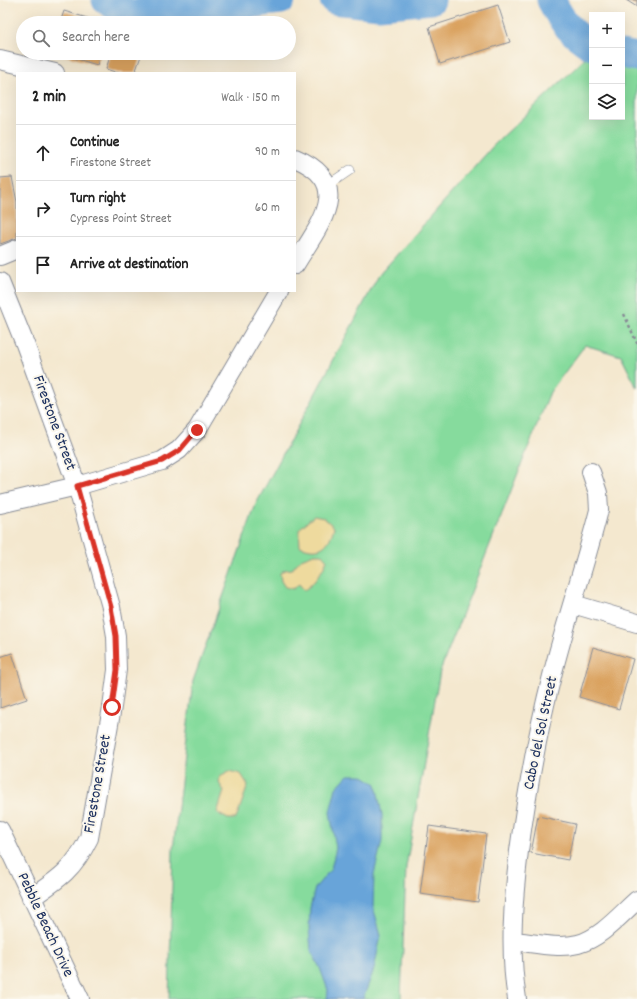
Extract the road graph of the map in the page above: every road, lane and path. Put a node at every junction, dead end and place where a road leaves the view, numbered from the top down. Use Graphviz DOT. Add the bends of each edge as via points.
graph roads {
  1 [pos="0,60"];
  2 [pos="51,72"];
  3 [pos="296,159"];
  4 [pos="350,170"];
  5 [pos="328,185"];
  6 [pos="16,249"];
  7 [pos="0,256"];
  8 [pos="296,263"];
  9 [pos="0,282"];
  10 [pos="278,292"];
  11 [pos="624,314"];
  12 [pos="637,343"];
  13 [pos="591,472"];
  14 [pos="77,486"];
  15 [pos="0,504"];
  16 [pos="573,604"];
  17 [pos="637,624"];
  18 [pos="0,830"];
  19 [pos="31,898"];
  20 [pos="637,900"];
  21 [pos="514,941"];
  22 [pos="80,999"];
  23 [pos="517,999"];
  1 -- 2 [label="street"];
  3 -- 5 [label="street" via="318,171"];
  4 -- 5 [label="lane"];
  5 -- 8 [label="street" via="330,199 324,216"];
  6 -- 7 [label="street"];
  9 -- 14 [label="street, Firestone Street"];
  10 -- 14 [label="street" via="197,430 180,450 162,461"];
  11 -- 12 [label="path"];
  13 -- 16 [label="street, Cabo del Sol Street" via="598,493 598,510"];
  14 -- 15 [label="street"];
  14 -- 19 [label="street, Firestone Street" via="111,607 116,636 117,670 89,838 80,857 65,873"];
  16 -- 17 [label="street"];
  16 -- 21 [label="street, Cabo del Sol Street" via="536,742 515,890"];
  18 -- 19 [label="street, Pebble Beach Drive"];
  19 -- 22 [label="street, Pebble Beach Drive"];
  20 -- 21 [label="street" via="601,932 578,944"];
  21 -- 23 [label="street, Cabo del Sol Street" via="512,970"];
}
